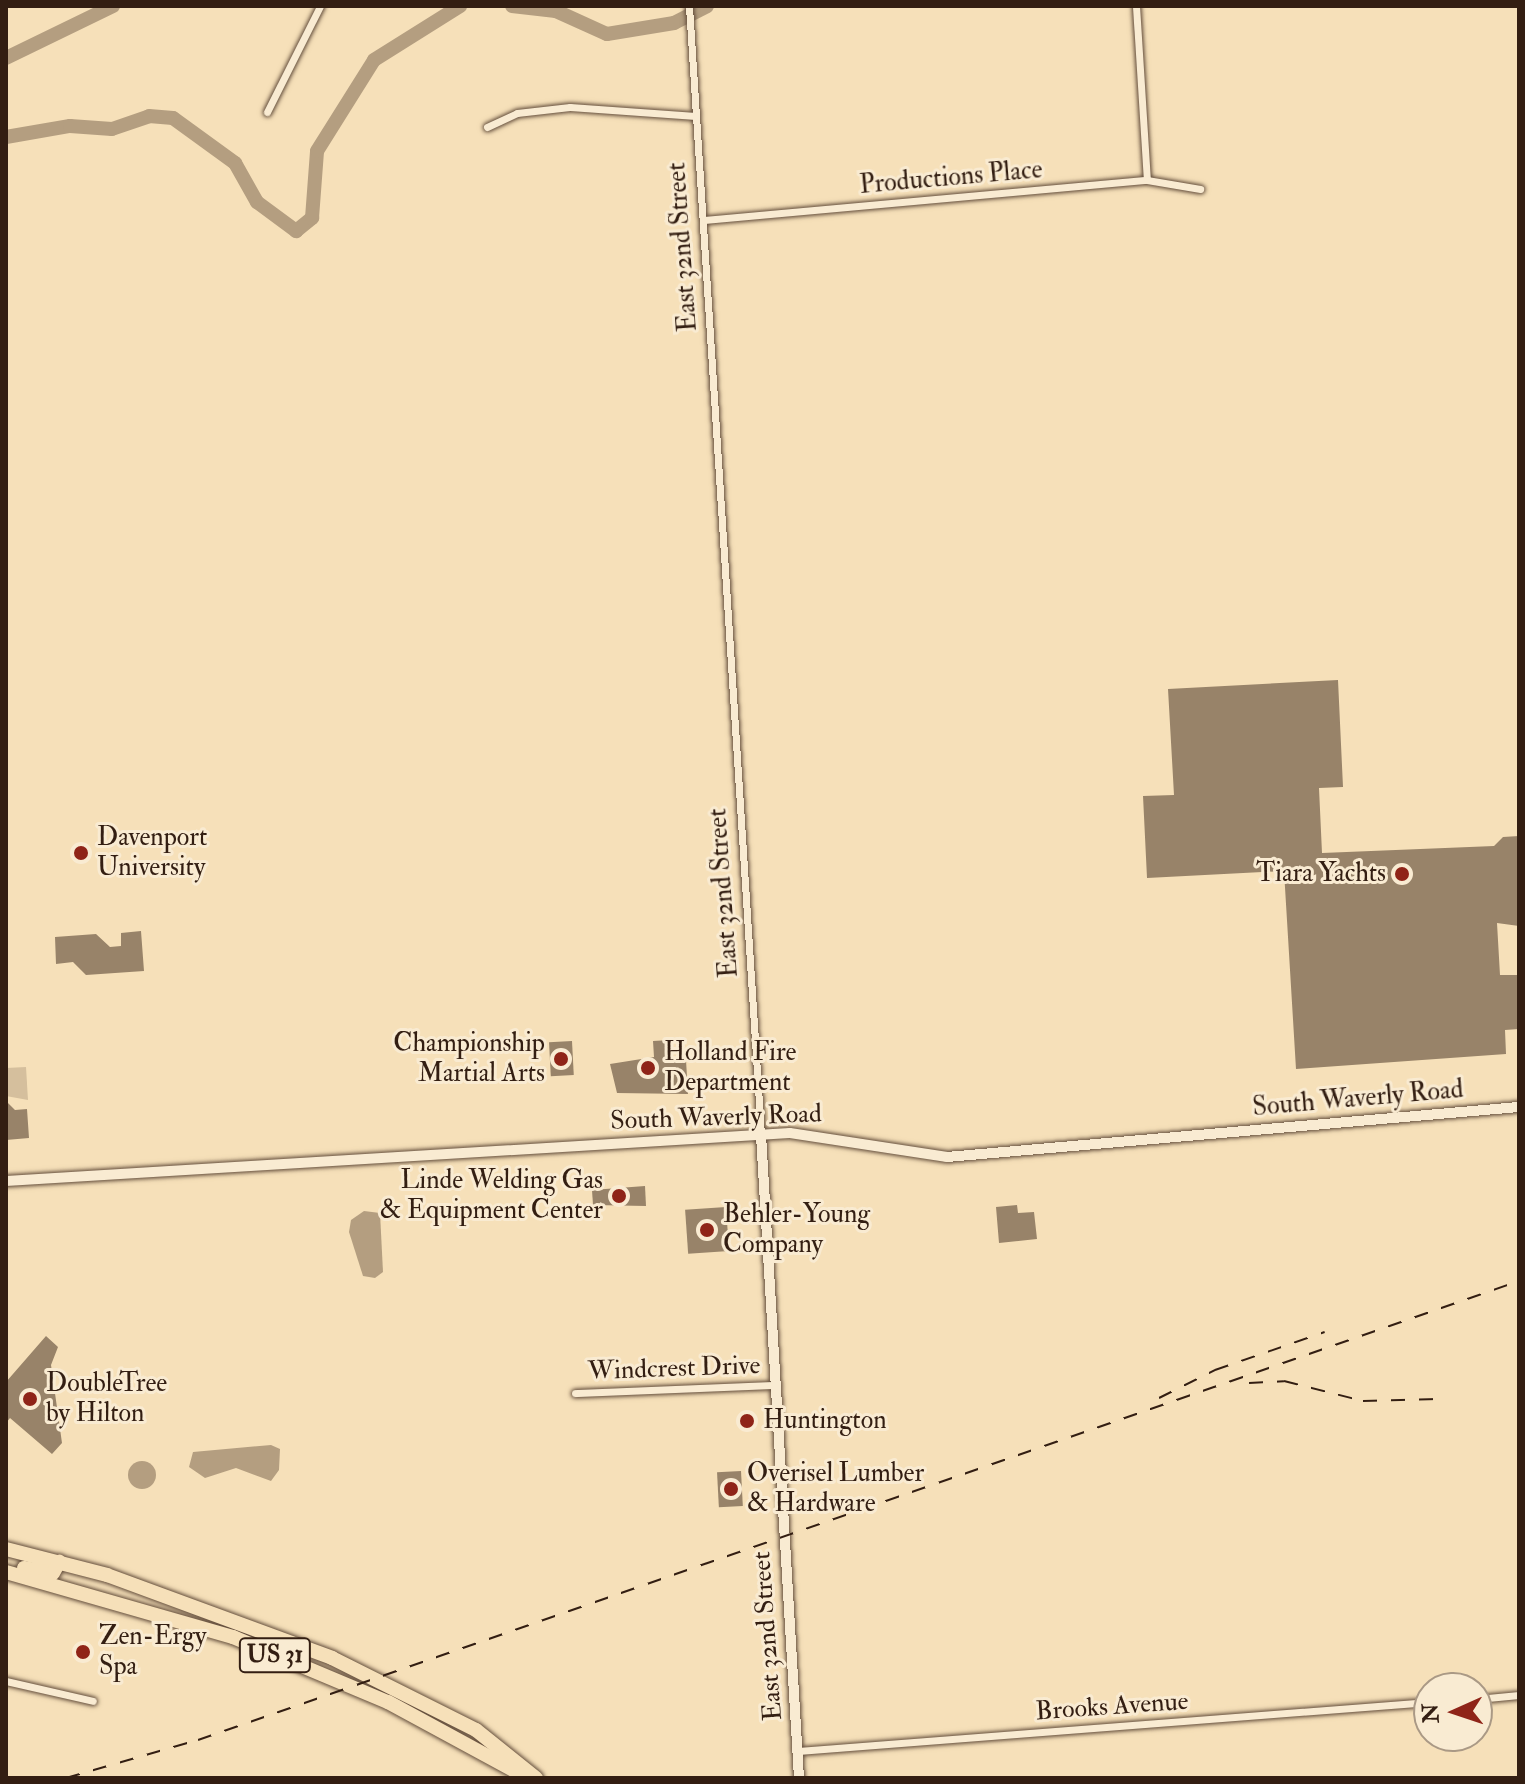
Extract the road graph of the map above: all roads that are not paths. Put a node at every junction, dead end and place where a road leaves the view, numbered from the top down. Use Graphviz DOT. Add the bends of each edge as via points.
graph roads {
  1 [pos="320,6"];
  2 [pos="1136,6"];
  3 [pos="689,7"];
  4 [pos="267,112"];
  5 [pos="696,116"];
  6 [pos="487,127"];
  7 [pos="1147,180"];
  8 [pos="1200,189"];
  9 [pos="704,220"];
  10 [pos="1519,1107"];
  11 [pos="761,1135"];
  12 [pos="6,1181"];
  13 [pos="775,1385"];
  14 [pos="575,1393"];
  15 [pos="6,1549"];
  16 [pos="59,1562"];
  17 [pos="6,1564"];
  18 [pos="6,1572"];
  19 [pos="6,1681"];
  20 [pos="1519,1695"];
  21 [pos="1493,1697"];
  22 [pos="93,1701"];
  23 [pos="1413,1703"];
  24 [pos="798,1751"];
  25 [pos="528,1778"];
  26 [pos="536,1778"];
  27 [pos="799,1778"];
  1 -- 4 [label="street"];
  2 -- 7 [label="street"];
  3 -- 5 [label="street, East 32nd Street"];
  5 -- 6 [label="street" via="570,107 517,113"];
  5 -- 9 [label="street, East 32nd Street"];
  7 -- 8 [label="street, Productions Place"];
  7 -- 9 [label="street, Productions Place"];
  9 -- 11 [label="street, East 32nd Street"];
  10 -- 11 [label="main road, South Waverly Road" via="947,1157 904,1154 823,1134"];
  11 -- 12 [label="main road, South Waverly Road"];
  11 -- 13 [label="main road, East 32nd Street"];
  13 -- 14 [label="street, Windcrest Drive"];
  13 -- 24 [label="main road, East 32nd Street"];
  15 -- 16 [label="highway, US 31"];
  16 -- 17 [label="highway" via="53,1573"];
  16 -- 26 [label="highway, US 31" via="332,1658 476,1730"];
  18 -- 25 [label="highway, US 31" via="233,1637 388,1702"];
  19 -- 22 [label="street"];
  20 -- 21 [label="street"];
  23 -- 24 [label="street, Brooks Avenue"];
  24 -- 27 [label="main road, East 32nd Street"];
}
